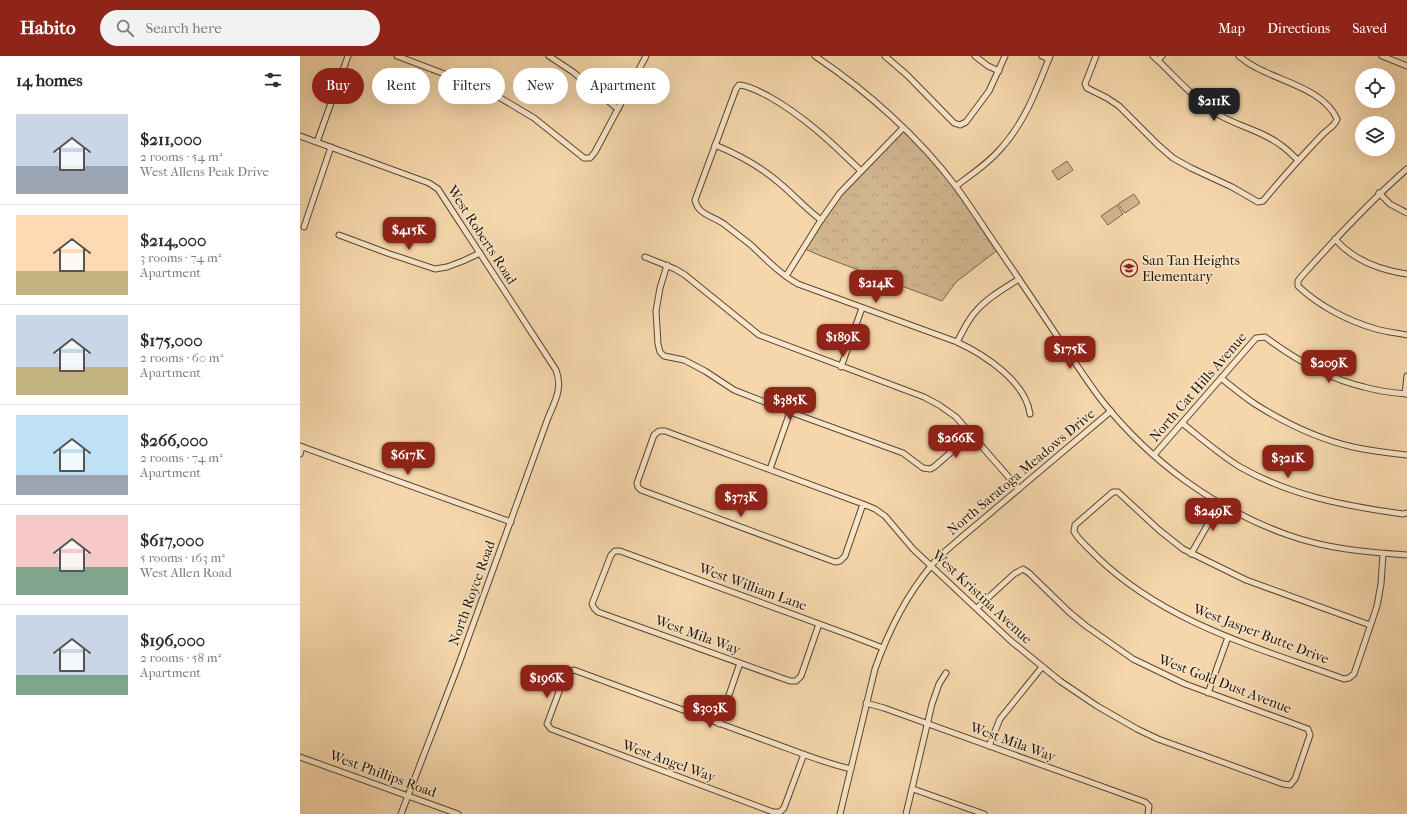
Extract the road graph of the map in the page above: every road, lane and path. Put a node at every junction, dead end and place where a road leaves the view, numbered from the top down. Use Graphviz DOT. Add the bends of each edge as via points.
graph roads {
  1 [pos="348,56"];
  2 [pos="397,56"];
  3 [pos="549,56"];
  4 [pos="646,56"];
  5 [pos="815,56"];
  6 [pos="885,56"];
  7 [pos="975,56"];
  8 [pos="1005,56"];
  9 [pos="1042,56"];
  10 [pos="1096,56"];
  11 [pos="1153,56"];
  12 [pos="1162,56"];
  13 [pos="1240,56"];
  14 [pos="1383,56"];
  15 [pos="1049,57"];
  16 [pos="1158,60"];
  17 [pos="1407,66"];
  18 [pos="999,71"];
  19 [pos="618,109"];
  20 [pos="903,128"];
  21 [pos="300,136"];
  22 [pos="317,142"];
  23 [pos="715,145"];
  24 [pos="331,147"];
  25 [pos="1298,160"];
  26 [pos="1407,169"];
  27 [pos="861,171"];
  28 [pos="956,186"];
  29 [pos="1379,193"];
  30 [pos="1407,213"];
  31 [pos="821,220"];
  32 [pos="304,227"];
  33 [pos="339,235"];
  34 [pos="1335,239"];
  35 [pos="480,253"];
  36 [pos="645,257"];
  37 [pos="667,265"];
  38 [pos="1407,274"];
  39 [pos="786,276"];
  40 [pos="1019,279"];
  41 [pos="862,308"];
  42 [pos="1407,335"];
  43 [pos="957,342"];
  44 [pos="841,367"];
  45 [pos="1407,376"];
  46 [pos="1221,378"];
  47 [pos="559,379"];
  48 [pos="1406,394"];
  49 [pos="1111,411"];
  50 [pos="790,412"];
  51 [pos="1030,414"];
  52 [pos="1182,423"];
  53 [pos="972,434"];
  54 [pos="301,446"];
  55 [pos="300,454"];
  56 [pos="1154,455"];
  57 [pos="1407,455"];
  58 [pos="770,469"];
  59 [pos="1019,489"];
  60 [pos="1220,503"];
  61 [pos="863,504"];
  62 [pos="1407,513"];
  63 [pos="510,522"];
  64 [pos="1191,554"];
  65 [pos="1383,554"];
  66 [pos="1407,556"];
  67 [pos="931,566"];
  68 [pos="594,608"];
  69 [pos="977,608"];
  70 [pos="819,624"];
  71 [pos="1370,625"];
  72 [pos="1228,637"];
  73 [pos="882,648"];
  74 [pos="740,663"];
  75 [pos="1042,667"];
  76 [pos="946,674"];
  77 [pos="1208,693"];
  78 [pos="866,703"];
  79 [pos="927,723"];
  80 [pos="719,724"];
  81 [pos="1308,729"];
  82 [pos="989,746"];
  83 [pos="804,754"];
  84 [pos="300,757"];
  85 [pos="851,769"];
  86 [pos="913,789"];
  87 [pos="408,796"];
  88 [pos="401,814"];
  89 [pos="458,814"];
  90 [pos="840,814"];
  91 [pos="906,814"];
  92 [pos="984,814"];
  93 [pos="1148,814"];
  1 -- 22 [label="street"];
  2 -- 19 [label="street" via="487,90 534,118 584,158 590,158 595,152"];
  3 -- 19 [label="street"];
  4 -- 19 [label="street"];
  5 -- 20 [label="street" via="847,79"];
  6 -- 18 [label="street" via="954,123 960,125 966,122 990,91"];
  7 -- 18 [label="street"];
  8 -- 18 [label="street"];
  9 -- 15 [label="street"];
  10 -- 25 [label="street" via="1085,84 1087,88 1118,106 1173,158 1191,168 1258,202 1263,201"];
  11 -- 16 [label="street"];
  12 -- 16 [label="street"];
  13 -- 25 [label="street" via="1257,68 1316,96 1338,119"];
  14 -- 17 [label="street"];
  15 -- 28 [label="street" via="1025,116 1003,147"];
  16 -- 25 [label="street" via="1214,112 1270,139"];
  20 -- 27 [label="street"];
  20 -- 28 [label="street"];
  21 -- 22 [label="street, West Roberts Road"];
  22 -- 24 [label="street, West Roberts Road"];
  23 -- 27 [label="street" via="736,89 739,85 747,86 798,114"];
  23 -- 31 [label="street" via="756,165"];
  23 -- 39 [label="street" via="695,200 696,206 700,211 722,222"];
  24 -- 32 [label="street"];
  24 -- 35 [label="street, West Roberts Road" via="429,183 438,189"];
  26 -- 29 [label="street"];
  27 -- 31 [label="street" via="840,193"];
  28 -- 40 [label="street"];
  29 -- 30 [label="street" via="1390,204"];
  29 -- 34 [label="street"];
  31 -- 39 [label="street"];
  33 -- 35 [label="street" via="435,269"];
  34 -- 38 [label="street" via="1342,248 1366,262 1395,273"];
  34 -- 42 [label="street" via="1301,277 1298,286 1306,294 1351,320"];
  35 -- 47 [label="street, West Roberts Road" via="556,370"];
  36 -- 37 [label="street"];
  37 -- 44 [label="street" via="685,275 759,335"];
  37 -- 50 [label="street" via="656,311 660,352 664,356 684,360 734,390"];
  39 -- 41 [label="street" via="798,284"];
  40 -- 43 [label="street" via="977,309"];
  40 -- 49 [label="street"];
  41 -- 43 [label="street"];
  41 -- 44 [label="street"];
  43 -- 51 [label="street" via="981,355 1012,380 1025,398"];
  44 -- 53 [label="street" via="924,397 956,417"];
  45 -- 48 [label="street"];
  46 -- 48 [label="street, North Cat Hills Avenue" via="1256,338 1265,337 1296,358 1342,380 1363,387"];
  46 -- 52 [label="street, North Cat Hills Avenue"];
  46 -- 57 [label="street" via="1266,410 1312,433 1352,447"];
  47 -- 63 [label="street, North Royce Road" via="558,393"];
  49 -- 56 [label="street"];
  49 -- 59 [label="street, North Saratoga Meadows Drive"];
  50 -- 53 [label="street" via="903,453 923,468 930,469"];
  50 -- 58 [label="street"];
  52 -- 56 [label="street, North Cat Hills Avenue"];
  52 -- 62 [label="street" via="1241,467 1286,488 1338,504"];
  53 -- 59 [label="street"];
  54 -- 55 [label="street"];
  54 -- 63 [label="street"];
  56 -- 60 [label="street" via="1173,472"];
  58 -- 61 [label="street, West Kristina Avenue"];
  58 -- 61 [label="street, West Kristina Avenue" via="659,431 654,435 637,483 642,490 835,562 845,556"];
  59 -- 67 [label="street, North Saratoga Meadows Drive"];
  60 -- 64 [label="street"];
  60 -- 65 [label="street" via="1288,535 1356,552"];
  61 -- 67 [label="street, West Kristina Avenue" via="884,516"];
  63 -- 87 [label="street, North Royce Road"];
  64 -- 71 [label="street" via="1246,580"];
  64 -- 72 [label="street, West Jasper Butte Drive" via="1118,492 1113,492 1075,525 1074,531 1078,537 1133,587 1171,611"];
  65 -- 66 [label="street"];
  65 -- 71 [label="street" via="1380,595"];
  67 -- 69 [label="street, West Kristina Avenue"];
  67 -- 73 [label="street, North Saratoga Meadows Drive" via="903,607"];
  68 -- 70 [label="street, West William Lane" via="592,604 611,555 615,551"];
  68 -- 74 [label="street, West Mila Way" via="598,612"];
  69 -- 75 [label="street, West Kristina Avenue"];
  69 -- 77 [label="street, West Gold Dust Avenue" via="1014,574 1024,569 1069,612 1133,659"];
  70 -- 73 [label="street, West William Lane"];
  70 -- 74 [label="street, West Mila Way" via="801,676 796,681"];
  71 -- 72 [label="street, West Jasper Butte Drive" via="1354,674 1344,679"];
  72 -- 77 [label="street"];
  73 -- 78 [label="street, North Saratoga Meadows Drive"];
  74 -- 80 [label="street"];
  75 -- 81 [label="street, West Kristina Avenue" via="1097,706 1137,729 1283,784 1290,785 1295,780 1310,735"];
  75 -- 82 [label="street" via="1000,719"];
  76 -- 79 [label="street" via="939,684"];
  77 -- 81 [label="street, West Gold Dust Avenue"];
  78 -- 79 [label="street, West Mila Way"];
  78 -- 85 [label="street, North Saratoga Meadows Drive"];
  79 -- 82 [label="street, West Mila Way"];
  79 -- 86 [label="street"];
  80 -- 83 [label="street"];
  80 -- 83 [label="street, West Angel Way" via="574,670 566,674 547,724 551,730 772,812 780,812 784,808"];
  82 -- 93 [label="street, West Mila Way" via="1145,802 1149,806"];
  83 -- 85 [label="street"];
  84 -- 87 [label="street, West Phillips Road"];
  85 -- 90 [label="street, North Saratoga Meadows Drive"];
  86 -- 91 [label="street"];
  86 -- 92 [label="street"];
  87 -- 88 [label="street, North Royce Road"];
  87 -- 89 [label="street, West Phillips Road"];
}
